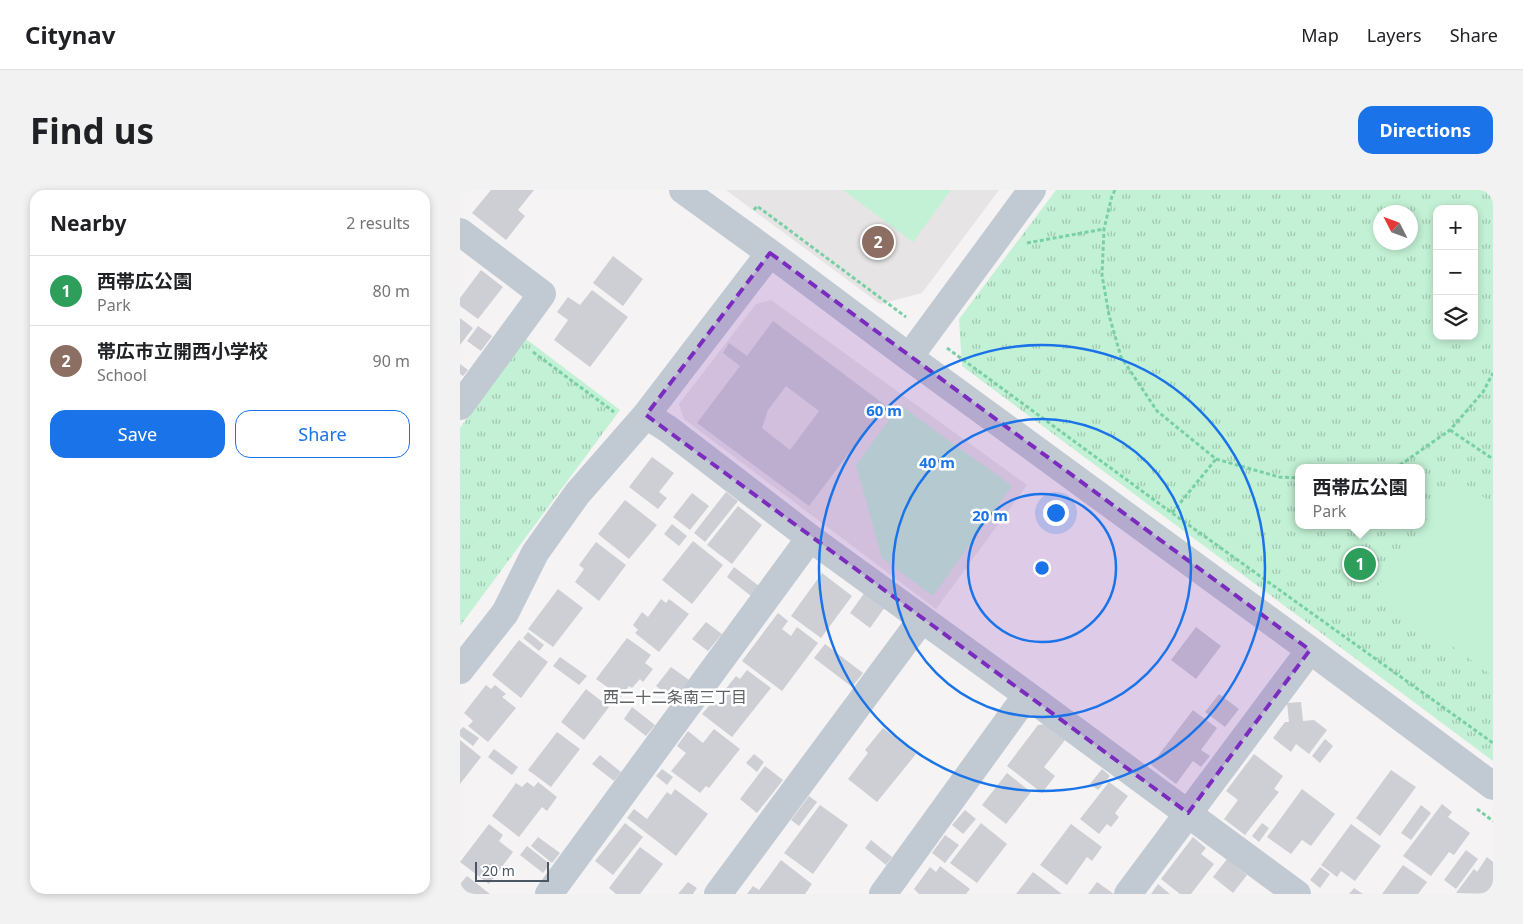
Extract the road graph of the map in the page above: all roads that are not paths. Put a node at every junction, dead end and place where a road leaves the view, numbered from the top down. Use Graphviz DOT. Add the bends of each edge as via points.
graph roads {
  1 [pos="683,190"];
  2 [pos="1032,190"];
  3 [pos="460,232"];
  4 [pos="770,253"];
  5 [pos="909,357"];
  6 [pos="460,406"];
  7 [pos="633,415"];
  8 [pos="810,538"];
  9 [pos="922,619"];
  10 [pos="1310,650"];
  11 [pos="460,670"];
  12 [pos="1028,696"];
  13 [pos="1493,786"];
  14 [pos="1188,813"];
  15 [pos="549,894"];
  16 [pos="718,894"];
  17 [pos="883,894"];
  18 [pos="1128,894"];
  19 [pos="1297,894"];
  1 -- 4 [label="street"];
  2 -- 5 [label="street"];
  3 -- 6 [label="street" via="542,294"];
  4 -- 5 [label="street"];
  4 -- 7 [label="street"];
  5 -- 10 [label="street"];
  7 -- 8 [label="street" via="668,429"];
  7 -- 11 [label="street" via="534,554 505,613"];
  8 -- 9 [label="street"];
  8 -- 15 [label="street"];
  9 -- 12 [label="street"];
  9 -- 16 [label="street"];
  10 -- 13 [label="street"];
  10 -- 14 [label="street"];
  12 -- 14 [label="street"];
  12 -- 17 [label="street"];
  14 -- 18 [label="street"];
  14 -- 19 [label="street"];
}
